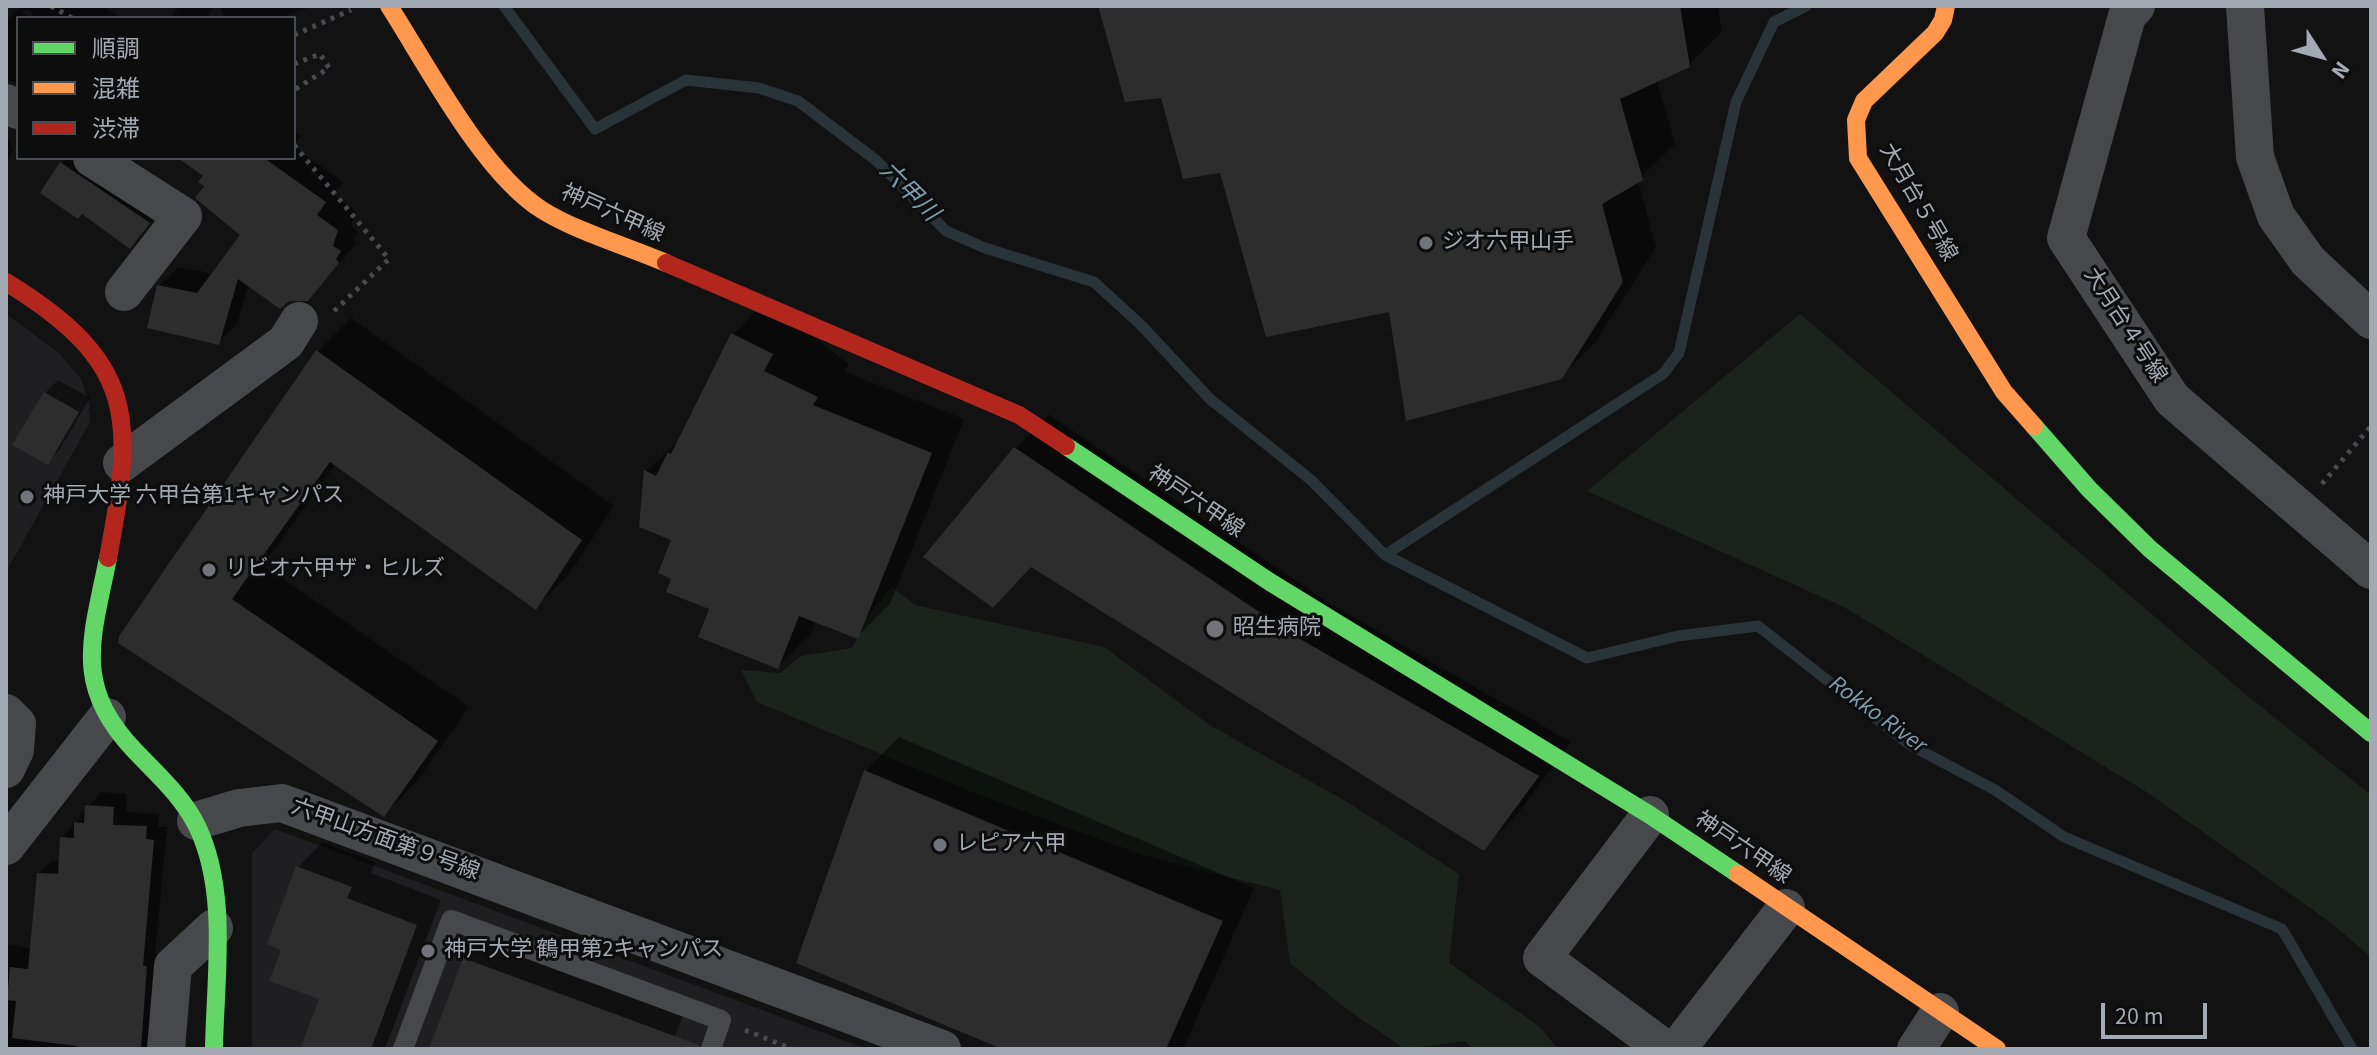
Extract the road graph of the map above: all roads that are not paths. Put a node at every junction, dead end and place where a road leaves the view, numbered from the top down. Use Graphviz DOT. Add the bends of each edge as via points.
graph roads {
  1 [pos="389,6"];
  2 [pos="1946,6"];
  3 [pos="2136,6"];
  4 [pos="2245,6"];
  5 [pos="95,160"];
  6 [pos="6,282"];
  7 [pos="124,292"];
  8 [pos="2371,320"];
  9 [pos="299,321"];
  10 [pos="122,463"];
  11 [pos="2371,570"];
  12 [pos="6,713"];
  13 [pos="107,717"];
  14 [pos="2371,733"];
  15 [pos="6,769"];
  16 [pos="1650,815"];
  17 [pos="196,821"];
  18 [pos="6,846"];
  19 [pos="1786,908"];
  20 [pos="214,928"];
  21 [pos="1940,1012"];
  22 [pos="166,1049"];
  23 [pos="214,1049"];
  24 [pos="403,1049"];
  25 [pos="711,1049"];
  26 [pos="942,1049"];
  27 [pos="1665,1049"];
  28 [pos="1677,1049"];
  29 [pos="1916,1049"];
  30 [pos="1997,1049"];
  1 -- 16 [label="main road, 神戸六甲線" via="486,152 520,193 542,210 1019,415 1270,582"];
  2 -- 14 [label="main road, 大月台５号線" via="1947,13 1925,45 1886,77 1857,113 1858,158 2004,392 2089,489 2150,549"];
  3 -- 11 [label="street, 大月台４号線" via="2127,16 2066,238 2172,399"];
  4 -- 8 [label="street" via="2255,157 2276,216 2308,261"];
  5 -- 7 [label="street" via="183,216"];
  6 -- 10 [label="main road" via="82,335 107,368 119,397"];
  9 -- 10 [label="street" via="286,342"];
  10 -- 13 [label="main road" via="91,654 94,688"];
  12 -- 15 [label="street" via="17,724 15,750"];
  13 -- 17 [label="main road"];
  13 -- 18 [label="street"];
  16 -- 19 [label="main road, 神戸六甲線"];
  16 -- 27 [label="street" via="1542,958"];
  17 -- 20 [label="main road" via="213,868"];
  17 -- 26 [label="street, 六甲山方面第９号線" via="282,803"];
  19 -- 21 [label="main road, 神戸六甲線"];
  19 -- 28 [label="street"];
  20 -- 22 [label="street" via="173,966"];
  20 -- 23 [label="main road"];
  21 -- 29 [label="street"];
  21 -- 30 [label="main road, 神戸六甲線"];
  24 -- 25 [label="lane" via="451,920 721,1020"];
}
